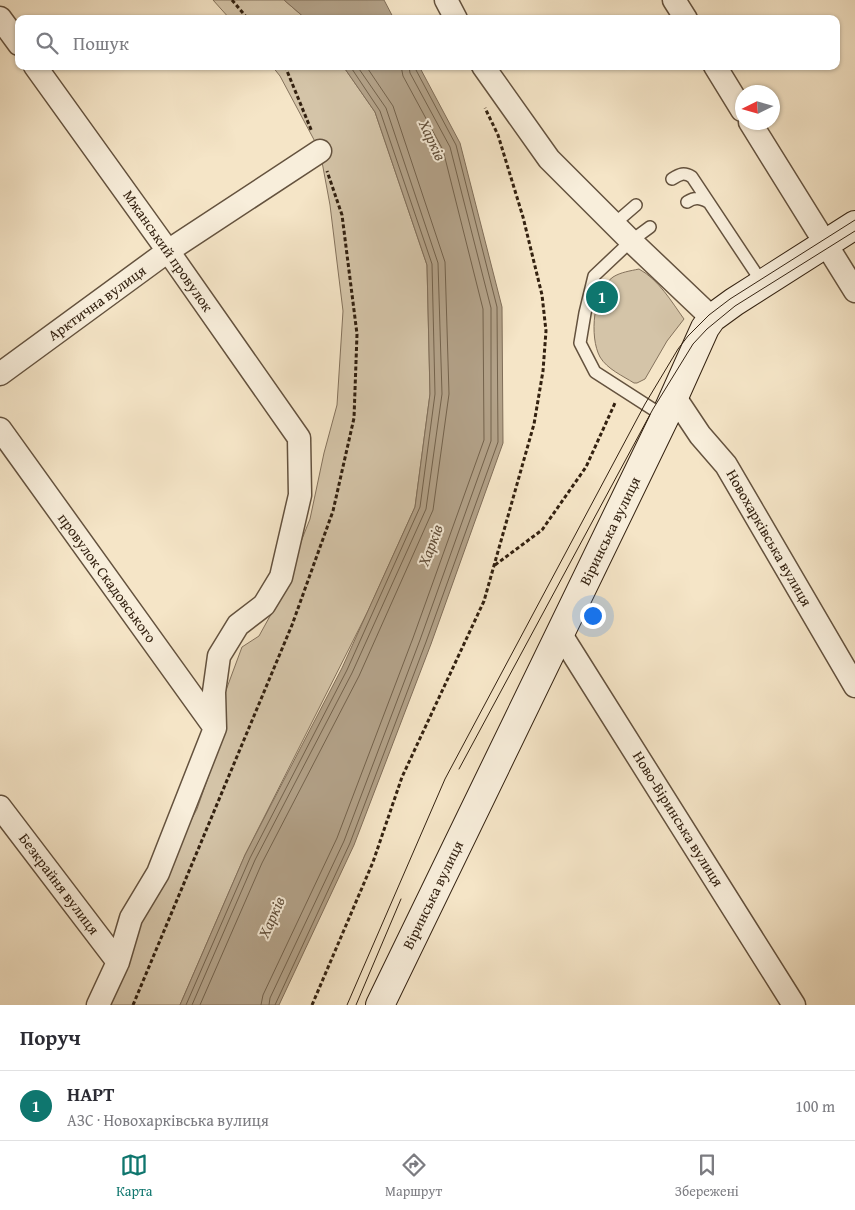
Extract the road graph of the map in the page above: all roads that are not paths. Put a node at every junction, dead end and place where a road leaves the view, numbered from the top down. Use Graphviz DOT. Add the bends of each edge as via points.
graph roads {
  1 [pos="446,0"];
  2 [pos="674,0"];
  3 [pos="454,15"];
  4 [pos="683,15"];
  5 [pos="0,18"];
  6 [pos="15,39"];
  7 [pos="38,70"];
  8 [pos="486,70"];
  9 [pos="717,70"];
  10 [pos="735,99"];
  11 [pos="755,130"];
  12 [pos="320,151"];
  13 [pos="672,179"];
  14 [pos="687,202"];
  15 [pos="708,202"];
  16 [pos="636,205"];
  17 [pos="614,224"];
  18 [pos="855,225"];
  19 [pos="650,227"];
  20 [pos="631,241"];
  21 [pos="825,244"];
  22 [pos="168,251"];
  23 [pos="763,284"];
  24 [pos="855,291"];
  25 [pos="712,318"];
  26 [pos="0,374"];
  27 [pos="669,407"];
  28 [pos="0,428"];
  29 [pos="560,633"];
  30 [pos="855,686"];
  31 [pos="215,728"];
  32 [pos="0,807"];
  33 [pos="118,962"];
  34 [pos="98,1005"];
  35 [pos="380,1005"];
  36 [pos="794,1005"];
  1 -- 3 [label="street"];
  2 -- 4 [label="street"];
  5 -- 6 [label="street"];
  7 -- 22 [label="street, Мжанський провулок"];
  8 -- 17 [label="street" via="549,158"];
  9 -- 10 [label="street"];
  11 -- 21 [label="street"];
  12 -- 22 [label="street, Арктична вулиця"];
  13 -- 15 [label="lane" via="680,174 692,177"];
  14 -- 15 [label="lane" via="694,198"];
  15 -- 23 [label="lane"];
  16 -- 17 [label="lane"];
  17 -- 20 [label="street"];
  18 -- 21 [label="main road, Віринська вулиця"];
  19 -- 20 [label="lane"];
  20 -- 25 [label="street"];
  20 -- 27 [label="lane" via="594,276 580,343 595,372 621,388"];
  21 -- 23 [label="main road, Віринська вулиця"];
  21 -- 24 [label="street"];
  22 -- 26 [label="street, Арктична вулиця"];
  22 -- 31 [label="street, Мжанський провулок" via="299,438 300,494 281,577 264,605 238,625 219,656 214,692"];
  23 -- 25 [label="main road, Віринська вулиця"];
  25 -- 27 [label="main road, Віринська вулиця" via="701,335"];
  27 -- 29 [label="main road, Віринська вулиця"];
  27 -- 30 [label="street, Новохарківська вулиця" via="726,465"];
  28 -- 31 [label="street, провулок Скадовського"];
  29 -- 35 [label="main road, Віринська вулиця"];
  29 -- 36 [label="street, Ново-Віринська вулиця"];
  31 -- 33 [label="street" via="158,873 131,918"];
  32 -- 33 [label="street, Безкрайня вулиця"];
  33 -- 34 [label="street"];
}
